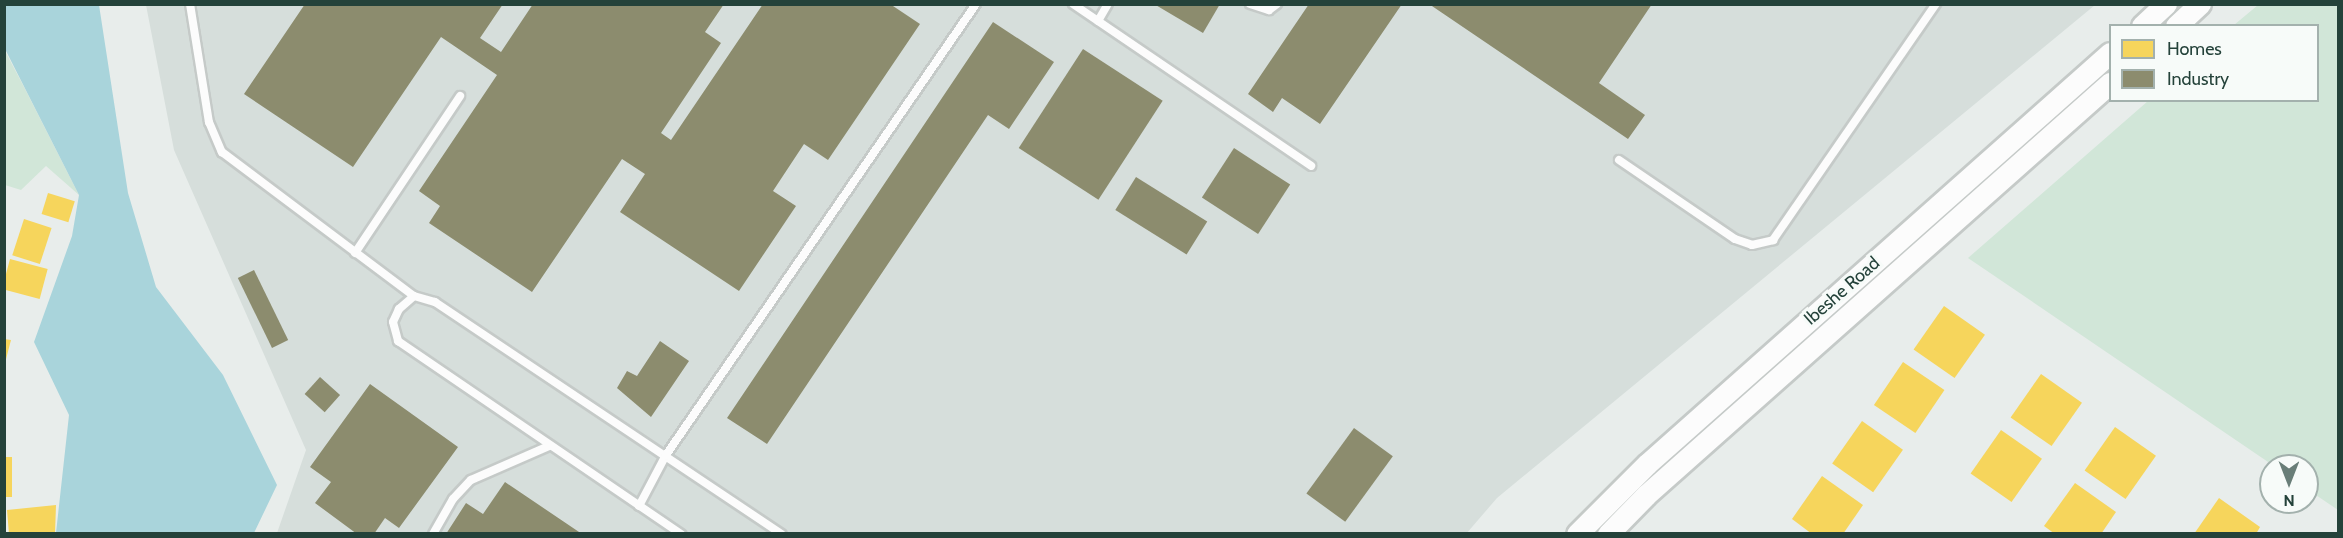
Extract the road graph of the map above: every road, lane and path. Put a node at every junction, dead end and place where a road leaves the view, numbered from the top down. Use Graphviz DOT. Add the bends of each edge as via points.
graph roads {
  1 [pos="190,4"];
  2 [pos="976,4"];
  3 [pos="1073,4"];
  4 [pos="1108,4"];
  5 [pos="1250,4"];
  6 [pos="1277,4"];
  7 [pos="1936,4"];
  8 [pos="2166,4"];
  9 [pos="2200,4"];
  10 [pos="1098,21"];
  11 [pos="2144,24"];
  12 [pos="2178,24"];
  13 [pos="2109,54"];
  14 [pos="2109,84"];
  15 [pos="459,96"];
  16 [pos="1619,160"];
  17 [pos="1311,166"];
  18 [pos="355,253"];
  19 [pos="414,296"];
  20 [pos="549,446"];
  21 [pos="666,455"];
  22 [pos="639,506"];
  23 [pos="433,534"];
  24 [pos="681,534"];
  25 [pos="781,534"];
  26 [pos="1577,534"];
  27 [pos="1608,534"];
  1 -- 18 [label="lane" via="209,122 222,152"];
  2 -- 21 [label="lane"];
  3 -- 10 [label="lane"];
  4 -- 10 [label="lane"];
  5 -- 6 [label="lane" via="1269,10"];
  7 -- 16 [label="lane" via="1773,240 1752,245 1735,239"];
  8 -- 11 [label="main road"];
  9 -- 12 [label="main road"];
  10 -- 17 [label="lane"];
  13 -- 26 [label="main road, Ibeshe Road" via="1647,464"];
  14 -- 27 [label="main road, Ibeshe Road" via="1646,495"];
  15 -- 18 [label="lane"];
  18 -- 19 [label="lane"];
  19 -- 20 [label="lane" via="399,309 393,322 398,341"];
  19 -- 21 [label="lane" via="435,302"];
  20 -- 22 [label="lane"];
  20 -- 23 [label="lane" via="471,480 453,499"];
  21 -- 22 [label="lane"];
  21 -- 25 [label="lane"];
  22 -- 24 [label="lane"];
}
